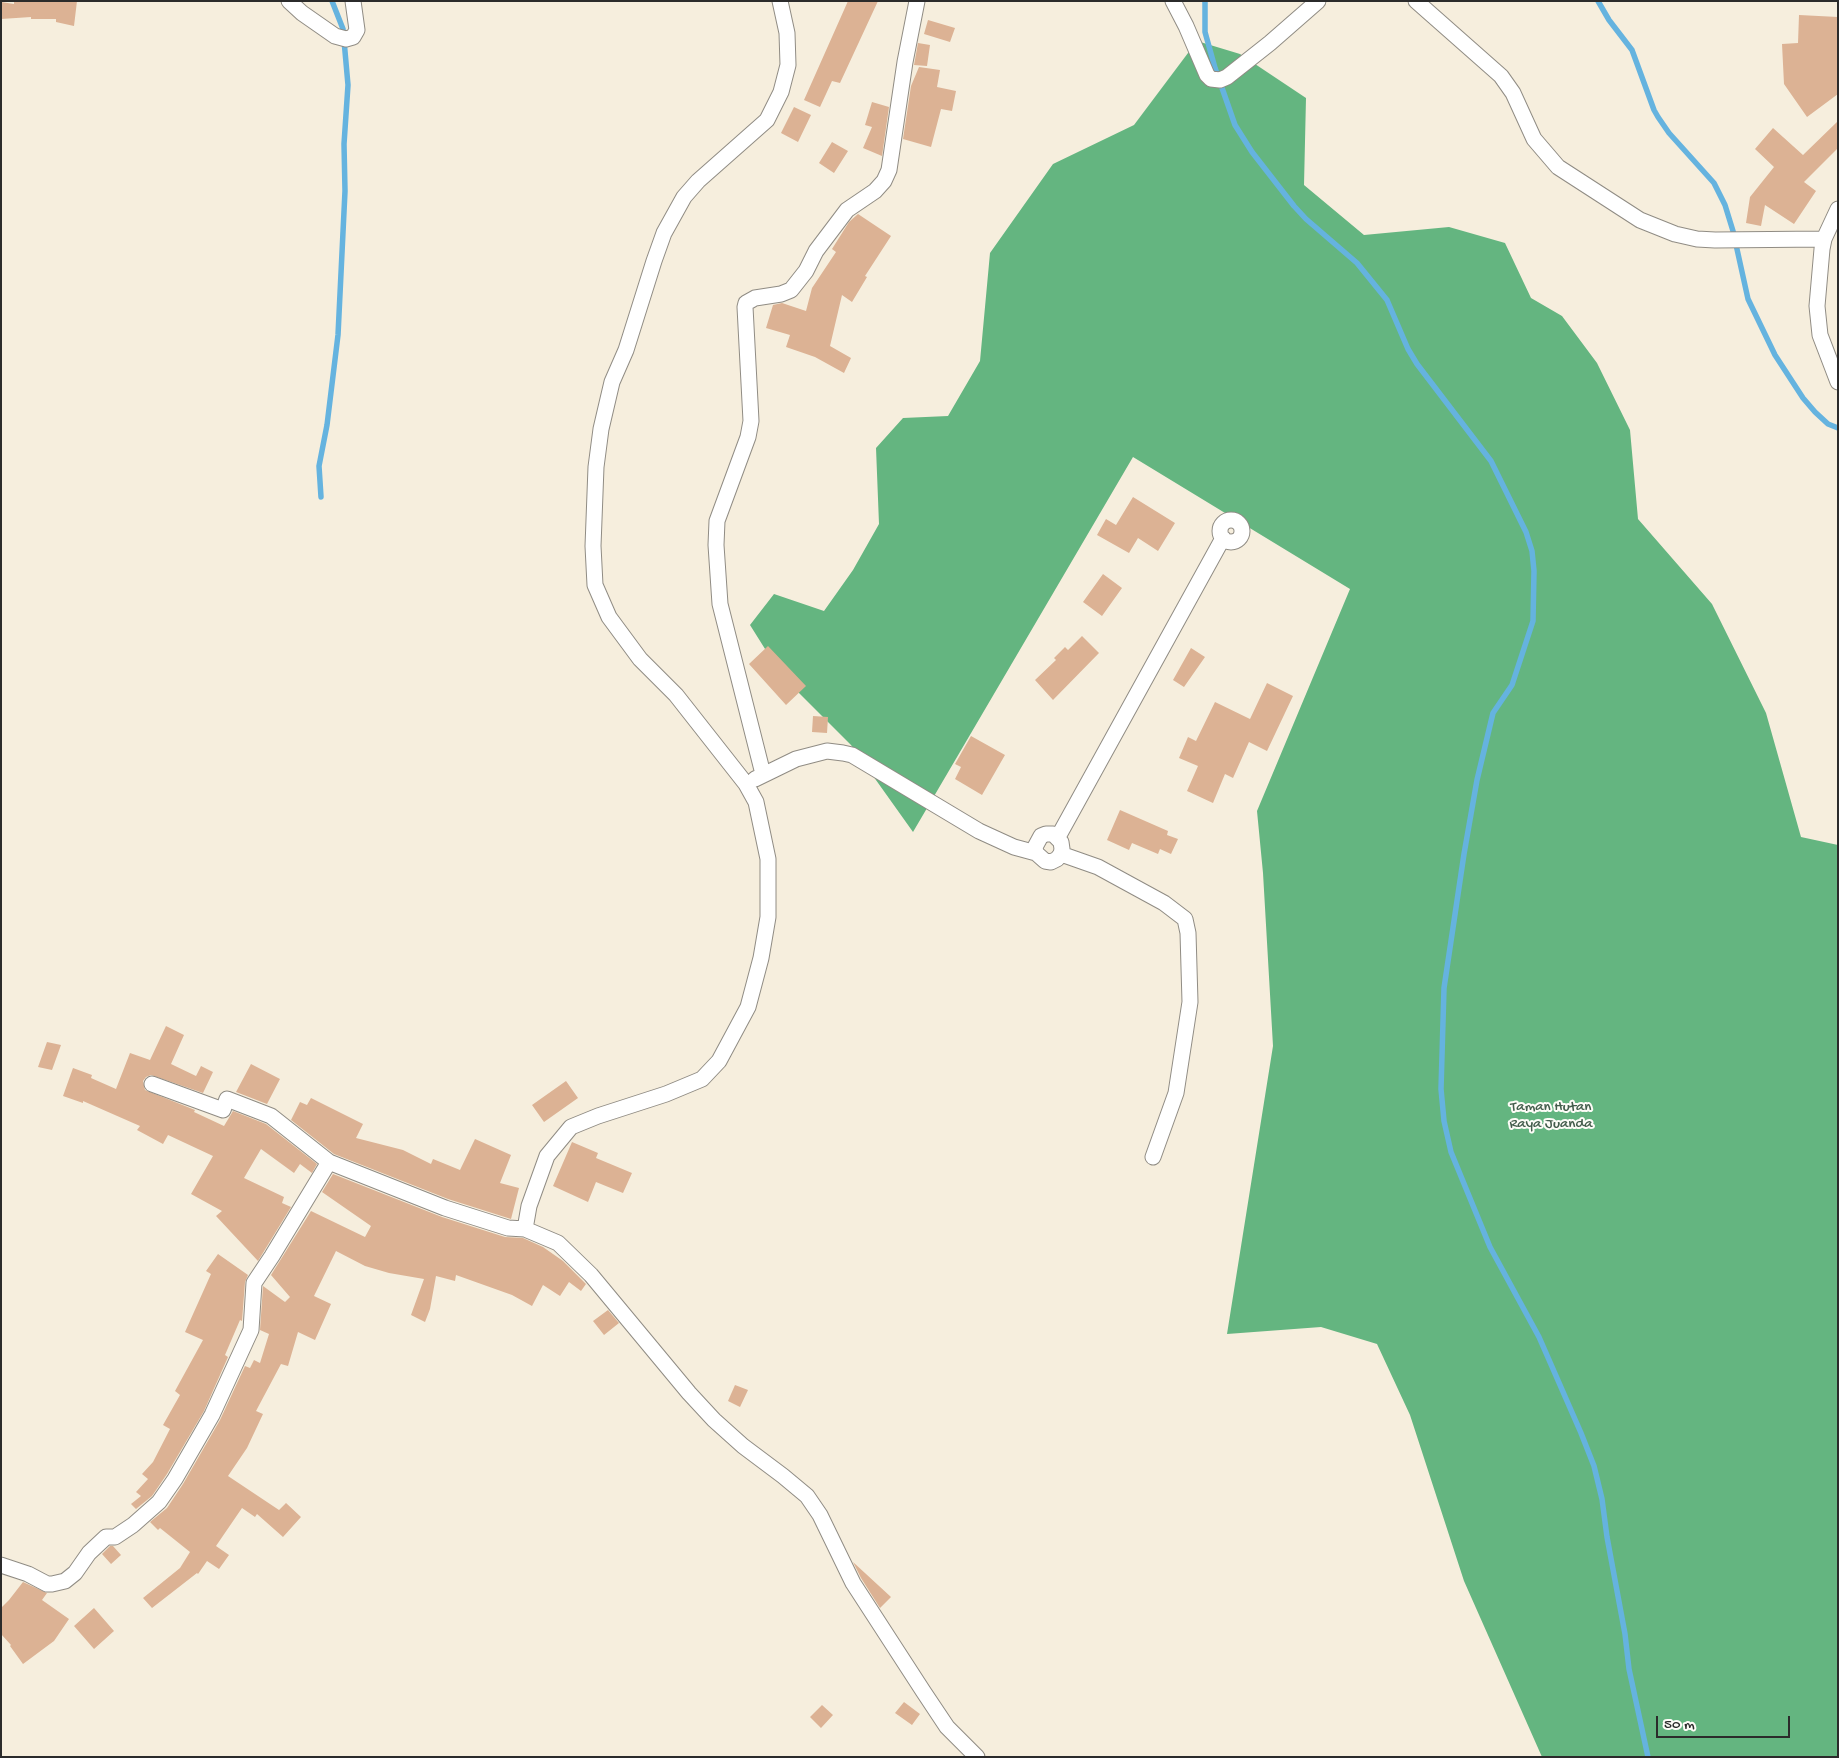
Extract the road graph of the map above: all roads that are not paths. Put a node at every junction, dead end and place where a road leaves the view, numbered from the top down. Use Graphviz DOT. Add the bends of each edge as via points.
graph roads {
  1 [pos="289,1"];
  2 [pos="353,1"];
  3 [pos="780,1"];
  4 [pos="917,1"];
  5 [pos="1173,1"];
  6 [pos="1318,1"];
  7 [pos="1416,1"];
  8 [pos="1838,208"];
  9 [pos="1824,239"];
  10 [pos="1838,382"];
  11 [pos="1223,538"];
  12 [pos="763,774"];
  13 [pos="746,784"];
  14 [pos="1058,838"];
  15 [pos="1036,853"];
  16 [pos="1061,854"];
  17 [pos="152,1084"];
  18 [pos="1153,1158"];
  19 [pos="329,1162"];
  20 [pos="525,1230"];
  21 [pos="1,1565"];
  22 [pos="977,1757"];
  1 -- 2 [label="street" via="335,36 346,39 353,37 357,30"];
  3 -- 13 [label="street" via="788,65 781,92 767,120 684,197 664,233 626,350 612,382 601,429 594,507 595,585 609,617 640,659 676,694"];
  4 -- 12 [label="street" via="889,170 884,181 846,210 791,290 755,298 744,307 751,421 717,521 716,545 720,604"];
  5 -- 6 [label="street" via="1207,75 1220,80 1227,78"];
  7 -- 9 [label="street" via="1502,76 1534,139 1558,167 1640,220 1697,239"];
  8 -- 9 [label="street"];
  9 -- 10 [label="street" via="1817,306 1820,335"];
  11 -- 14 [label="street"];
  12 -- 13 [label="street"];
  12 -- 15 [label="street" via="796,759 827,751 852,755 979,831"];
  13 -- 20 [label="street" via="758,809 768,859 768,917 748,1007 719,1061 702,1079 571,1127 547,1156 529,1206"];
  14 -- 15 [label="street" via="1053,834 1041,836 1035,847"];
  14 -- 16 [label="street"];
  15 -- 16 [label="street" via="1039,858 1051,862"];
  16 -- 18 [label="street" via="1098,867 1164,903 1185,919 1190,1002 1176,1093"];
  17 -- 19 [label="street" via="222,1110 228,1099 271,1116"];
  19 -- 20 [label="street" via="445,1208 508,1228"];
  19 -- 21 [label="street" via="254,1283 251,1330 212,1415 176,1479 158,1502 133,1525 115,1537 106,1537 65,1581 47,1584"];
  20 -- 22 [label="street" via="558,1243 568,1251 714,1420 806,1496 820,1515 853,1583 923,1691 947,1727"];
}
